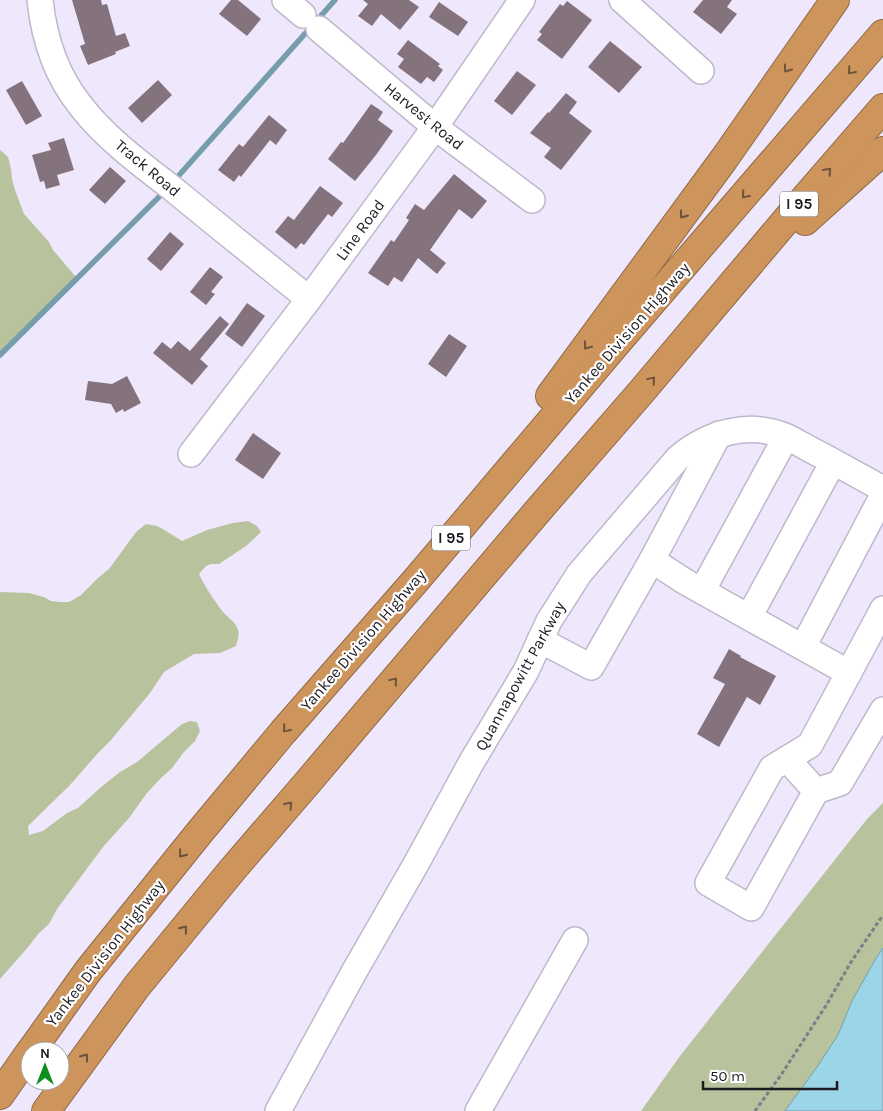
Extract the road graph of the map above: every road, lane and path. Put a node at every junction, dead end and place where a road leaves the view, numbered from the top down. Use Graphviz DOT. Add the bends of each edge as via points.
graph roads {
  1 [pos="40,0"];
  2 [pos="522,0"];
  3 [pos="622,0"];
  4 [pos="835,0"];
  5 [pos="303,14"];
  6 [pos="883,34"];
  7 [pos="701,71"];
  8 [pos="883,108"];
  9 [pos="435,127"];
  10 [pos="883,151"];
  11 [pos="532,200"];
  12 [pos="309,299"];
  13 [pos="717,302"];
  14 [pos="719,434"];
  15 [pos="786,437"];
  16 [pos="191,454"];
  17 [pos="833,462"];
  18 [pos="883,489"];
  19 [pos="883,495"];
  20 [pos="443,549"];
  21 [pos="652,560"];
  22 [pos="702,591"];
  23 [pos="883,609"];
  24 [pos="749,617"];
  25 [pos="540,640"];
  26 [pos="803,647"];
  27 [pos="849,673"];
  28 [pos="883,710"];
  29 [pos="786,759"];
  30 [pos="816,791"];
  31 [pos="883,915"];
  32 [pos="575,940"];
  33 [pos="38,1041"];
  34 [pos="20,1066"];
  35 [pos="0,1095"];
  36 [pos="46,1111"];
  37 [pos="278,1111"];
  38 [pos="478,1111"];
  39 [pos="755,1111"];
  1 -- 12 [label="street, Track Road" via="49,47 58,69 87,114 116,142"];
  2 -- 9 [label="street, Line Road"];
  3 -- 7 [label="street"];
  4 -- 20 [label="highway, one-way" via="724,159 497,466"];
  5 -- 9 [label="street, Harvest Road"];
  6 -- 20 [label="highway, Yankee Division Highway / I 95, one-way"];
  13 -- 8 [label="highway, I 95, one-way"];
  9 -- 11 [label="street, Harvest Road"];
  9 -- 12 [label="street, Line Road"];
  10 -- 13 [label="highway"];
  12 -- 16 [label="street, Line Road"];
  36 -- 13 [label="highway, I 95, one-way" via="137,986 233,869"];
  14 -- 15 [label="street, Quannapowitt Parkway" via="756,430"];
  14 -- 21 [label="street"];
  14 -- 25 [label="street, Quannapowitt Parkway" via="695,445 678,458 579,574"];
  15 -- 17 [label="street, Quannapowitt Parkway"];
  15 -- 22 [label="street"];
  17 -- 18 [label="street, Quannapowitt Parkway"];
  17 -- 24 [label="street"];
  19 -- 26 [label="street"];
  20 -- 33 [label="highway, Yankee Division Highway / I 95, one-way" via="199,833 88,971"];
  21 -- 22 [label="street"];
  21 -- 25 [label="street" via="591,667"];
  22 -- 24 [label="street"];
  23 -- 27 [label="street"];
  24 -- 26 [label="street"];
  25 -- 37 [label="street, Quannapowitt Parkway" via="526,671 471,762"];
  26 -- 27 [label="street"];
  27 -- 29 [label="street" via="810,745"];
  28 -- 30 [label="street" via="840,783"];
  29 -- 30 [label="street"];
  29 -- 30 [label="street" via="772,768 708,883 751,908"];
  31 -- 39 [label="path"];
  32 -- 38 [label="street"];
  34 -- 35 [label="highway, Yankee Division Highway / I 95"];
}
